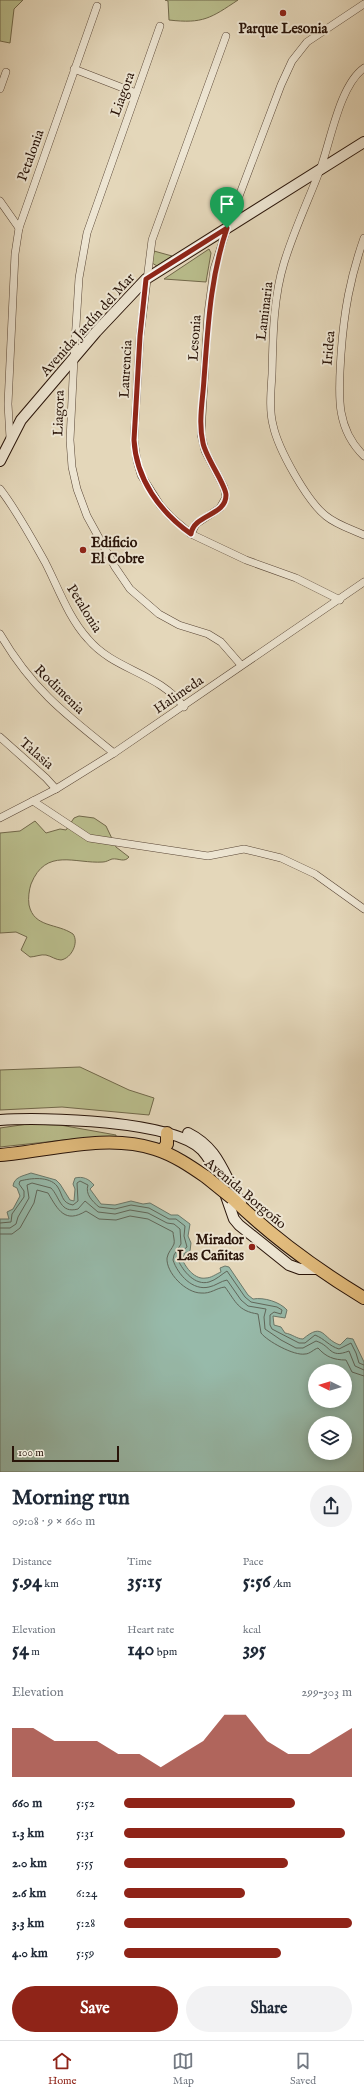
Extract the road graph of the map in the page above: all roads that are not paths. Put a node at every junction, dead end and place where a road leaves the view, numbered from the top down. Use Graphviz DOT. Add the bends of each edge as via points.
graph roads {
  1 [pos="364,4"];
  2 [pos="97,6"];
  3 [pos="160,26"];
  4 [pos="226,36"];
  5 [pos="364,68"];
  6 [pos="74,69"];
  7 [pos="6,72"];
  8 [pos="0,88"];
  9 [pos="136,93"];
  10 [pos="364,142"];
  11 [pos="320,169"];
  12 [pos="0,201"];
  13 [pos="19,228"];
  14 [pos="227,228"];
  15 [pos="364,238"];
  16 [pos="146,279"];
  17 [pos="74,358"];
  18 [pos="10,438"];
  19 [pos="364,456"];
  20 [pos="0,462"];
  21 [pos="0,489"];
  22 [pos="191,534"];
  23 [pos="364,535"];
  24 [pos="364,582"];
  25 [pos="340,600"];
  26 [pos="0,634"];
  27 [pos="242,666"];
  28 [pos="184,707"];
  29 [pos="0,737"];
  30 [pos="114,753"];
  31 [pos="56,789"];
  32 [pos="33,801"];
  33 [pos="0,818"];
  34 [pos="364,909"];
  35 [pos="0,1120"];
  36 [pos="149,1128"];
  37 [pos="167,1133"];
  38 [pos="162,1151"];
  39 [pos="0,1155"];
  40 [pos="249,1215"];
  41 [pos="317,1269"];
  42 [pos="364,1298"];
  1 -- 14 [label="street, Lesonia" via="315,36 292,61"];
  2 -- 6 [label="street, Petalonia"];
  3 -- 9 [label="street, Liagora"];
  4 -- 16 [label="street, Laurencia" via="152,240"];
  5 -- 11 [label="street, Laminaria" via="350,85"];
  6 -- 9 [label="street"];
  6 -- 13 [label="street, Petalonia"];
  7 -- 8 [label="street"];
  9 -- 17 [label="street, Liagora" via="87,233 79,278"];
  10 -- 11 [label="street, Avenida Jardín del Mar"];
  11 -- 14 [label="street, Avenida Jardín del Mar"];
  11 -- 23 [label="street, Laminaria" via="284,264 276,300 271,416 279,442 315,505 334,522"];
  12 -- 13 [label="street"];
  13 -- 18 [label="street, Petalonia" via="15,254 8,404"];
  14 -- 16 [label="street, Avenida Jardín del Mar"];
  14 -- 22 [label="street, Lesonia" via="211,289 201,425 205,451 224,487 226,497 220,508 198,522"];
  15 -- 19 [label="street, Iridea" via="353,269 346,302 338,399 347,432"];
  16 -- 17 [label="street, Avenida Jardín del Mar"];
  16 -- 22 [label="street, Laurencia" via="140,336 135,454 141,475 156,499 171,517"];
  17 -- 18 [label="street, Avenida Jardín del Mar" via="21,420"];
  17 -- 27 [label="street, Liagora" via="70,440 75,480 87,516 115,568 130,589 150,608 179,625 215,638"];
  18 -- 20 [label="street, Avenida Jardín del Mar"];
  21 -- 28 [label="street, Petalonia" via="45,562 62,598 88,640 111,659 166,687"];
  22 -- 25 [label="street, Laurencia"];
  24 -- 25 [label="street, Halimeda"];
  25 -- 27 [label="street, Halimeda"];
  26 -- 30 [label="street, Rodimenia" via="15,660 35,685"];
  27 -- 28 [label="street, Halimeda"];
  28 -- 30 [label="street, Halimeda"];
  29 -- 31 [label="street, Talasia"];
  30 -- 31 [label="street, Halimeda"];
  31 -- 32 [label="street, Halimeda"];
  32 -- 33 [label="street, Halimeda"];
  32 -- 34 [label="street" via="89,838 208,856 244,849 281,858 315,874"];
  35 -- 36 [label="street" via="57,1119"];
  36 -- 37 [label="street"];
  36 -- 40 [label="street" via="181,1130 208,1146 218,1158 234,1192"];
  37 -- 38 [label="main road" via="167,1144"];
  37 -- 41 [label="street" via="189,1140 206,1155 239,1226 289,1264 300,1269"];
  38 -- 39 [label="main road, Avenida Borgoño" via="141,1146 105,1143"];
  38 -- 40 [label="main road, Avenida Borgoño, bridge" via="185,1162 206,1177"];
  40 -- 41 [label="main road, Avenida Borgoño"];
  41 -- 42 [label="main road, Avenida Borgoño"];
}
